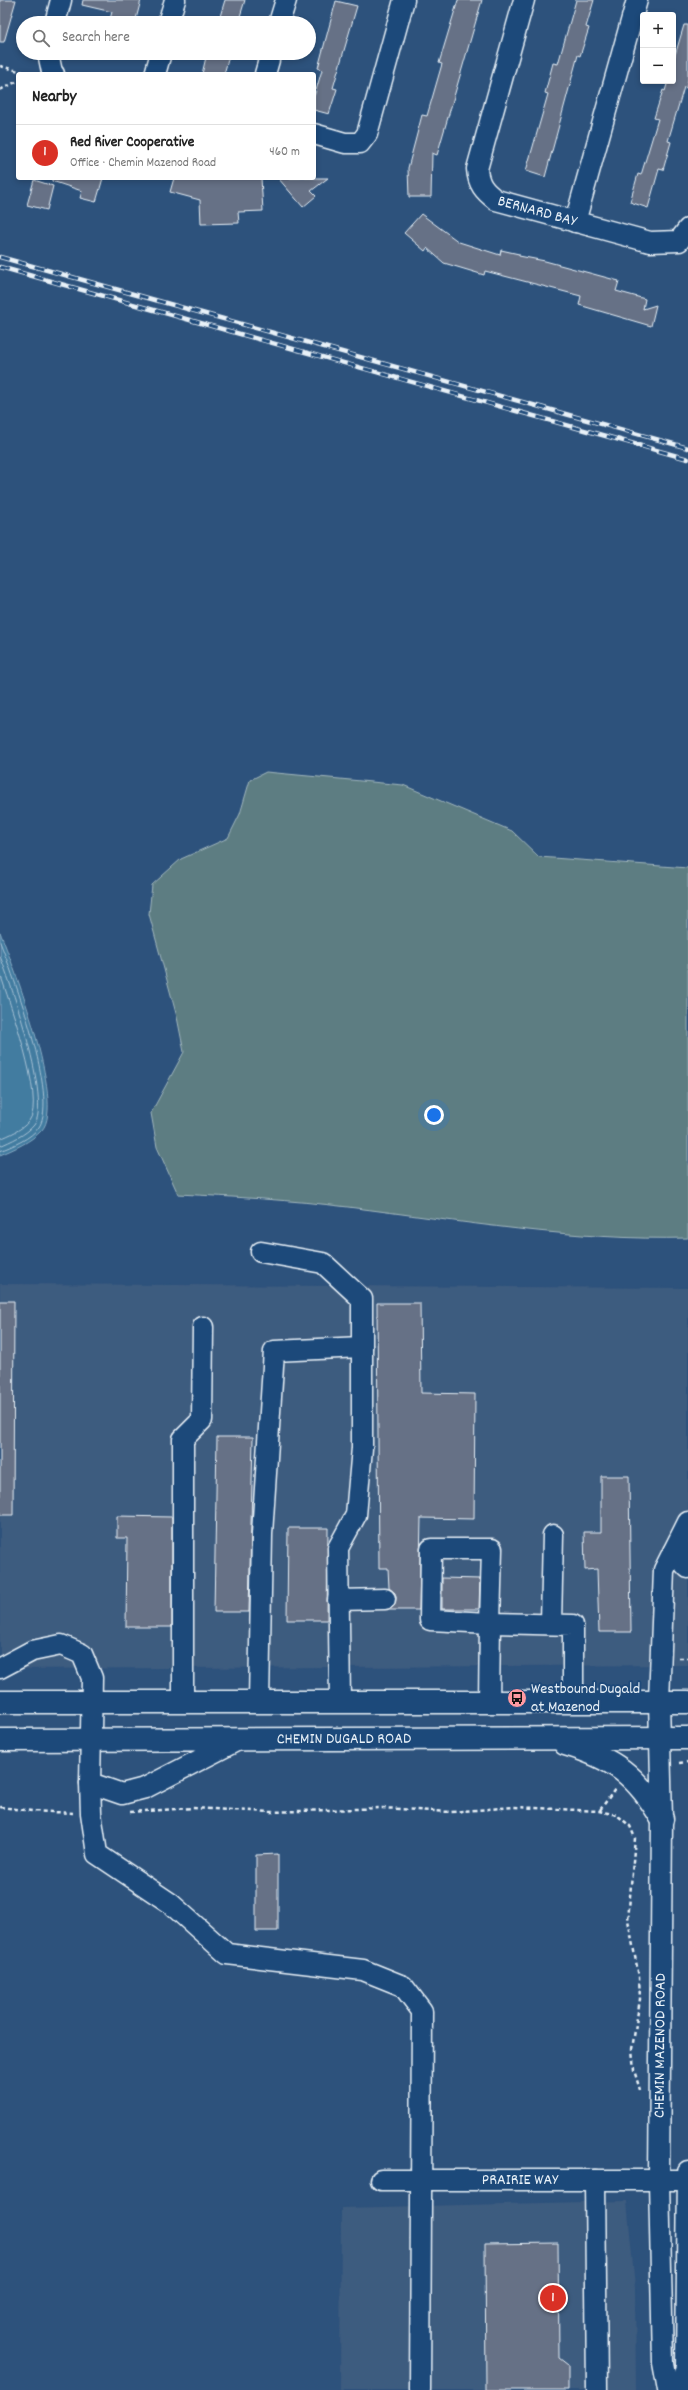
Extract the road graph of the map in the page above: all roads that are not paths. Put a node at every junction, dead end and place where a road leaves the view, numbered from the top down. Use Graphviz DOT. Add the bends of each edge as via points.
graph roads {
  1 [pos="61,0"];
  2 [pos="174,0"];
  3 [pos="286,0"];
  4 [pos="404,0"];
  5 [pos="524,0"];
  6 [pos="637,0"];
  7 [pos="57,16"];
  8 [pos="170,16"];
  9 [pos="281,16"];
  10 [pos="49,60"];
  11 [pos="159,60"];
  12 [pos="268,60"];
  13 [pos="52,72"];
  14 [pos="156,72"];
  15 [pos="265,72"];
  16 [pos="316,135"];
  17 [pos="575,222"];
  18 [pos="687,233"];
  19 [pos="261,1252"];
  20 [pos="203,1327"];
  21 [pos="362,1347"];
  22 [pos="688,1522"];
  23 [pos="553,1535"];
  24 [pos="681,1552"];
  25 [pos="688,1568"];
  26 [pos="385,1599"];
  27 [pos="338,1600"];
  28 [pos="490,1623"];
  29 [pos="551,1623"];
  30 [pos="0,1668"];
  31 [pos="659,1701"];
  32 [pos="0,1702"];
  33 [pos="91,1702"];
  34 [pos="183,1702"];
  35 [pos="259,1702"];
  36 [pos="340,1702"];
  37 [pos="489,1702"];
  38 [pos="574,1702"];
  39 [pos="688,1702"];
  40 [pos="538,1737"];
  41 [pos="661,1738"];
  42 [pos="688,1738"];
  43 [pos="240,1739"];
  44 [pos="0,1740"];
  45 [pos="90,1740"];
  46 [pos="90,1784"];
  47 [pos="662,1819"];
  48 [pos="688,2171"];
  49 [pos="381,2180"];
  50 [pos="422,2180"];
  51 [pos="595,2180"];
  52 [pos="659,2180"];
  53 [pos="688,2180"];
  54 [pos="688,2323"];
  55 [pos="420,2390"];
  56 [pos="597,2390"];
  57 [pos="668,2390"];
  58 [pos="678,2390"];
  1 -- 7 [label="street"];
  2 -- 8 [label="street"];
  3 -- 9 [label="street"];
  4 -- 16 [label="street" via="367,134 360,144 345,143"];
  5 -- 17 [label="street, BERNARD BAY" via="477,169 478,180 485,192 496,200"];
  6 -- 17 [label="street"];
  10 -- 13 [label="street"];
  11 -- 14 [label="street"];
  12 -- 15 [label="street"];
  17 -- 18 [label="street, BERNARD BAY" via="650,242 679,241"];
  19 -- 21 [label="street" via="323,1263 362,1299"];
  20 -- 34 [label="street" via="202,1420 183,1438"];
  21 -- 27 [label="street" via="361,1463 356,1515 338,1548"];
  21 -- 35 [label="street" via="274,1351 262,1534"];
  22 -- 24 [label="street, CHEMIN MAZENOD ROAD"];
  23 -- 29 [label="street"];
  24 -- 25 [label="street"];
  24 -- 31 [label="street, CHEMIN MAZENOD ROAD" via="664,1570"];
  26 -- 27 [label="street"];
  27 -- 36 [label="street"];
  28 -- 28 [label="street" via="492,1549 431,1549 430,1620"];
  28 -- 29 [label="street"];
  28 -- 37 [label="street"];
  29 -- 38 [label="street" via="573,1624"];
  30 -- 33 [label="street" via="32,1651 60,1645 82,1654 92,1678"];
  31 -- 38 [label="main road"];
  31 -- 39 [label="main road"];
  31 -- 41 [label="street, CHEMIN MAZENOD ROAD"];
  32 -- 33 [label="main road"];
  33 -- 34 [label="main road"];
  33 -- 45 [label="street"];
  34 -- 35 [label="main road"];
  35 -- 36 [label="main road"];
  36 -- 37 [label="main road"];
  37 -- 38 [label="main road"];
  40 -- 41 [label="main road, CHEMIN DUGALD ROAD"];
  40 -- 43 [label="main road, CHEMIN DUGALD ROAD"];
  40 -- 47 [label="main road" via="591,1752 627,1773 648,1793"];
  41 -- 42 [label="main road, CHEMIN DUGALD ROAD"];
  41 -- 47 [label="street, CHEMIN MAZENOD ROAD"];
  43 -- 45 [label="main road, CHEMIN DUGALD ROAD"];
  43 -- 46 [label="street" via="145,1788 122,1794"];
  44 -- 45 [label="main road, CHEMIN DUGALD ROAD"];
  45 -- 46 [label="street"];
  46 -- 50 [label="street" via="97,1854 170,1903 227,1954 363,1970 403,1986 422,2012"];
  47 -- 52 [label="street, CHEMIN MAZENOD ROAD"];
  48 -- 53 [label="street"];
  49 -- 50 [label="street, PRAIRIE WAY"];
  50 -- 51 [label="street, PRAIRIE WAY"];
  50 -- 55 [label="street"];
  51 -- 52 [label="street, PRAIRIE WAY"];
  51 -- 56 [label="street"];
  52 -- 53 [label="street, PRAIRIE WAY"];
  52 -- 57 [label="street, CHEMIN MAZENOD ROAD" via="663,2363"];
  53 -- 54 [label="street"];
  54 -- 58 [label="street" via="686,2367"];
}
